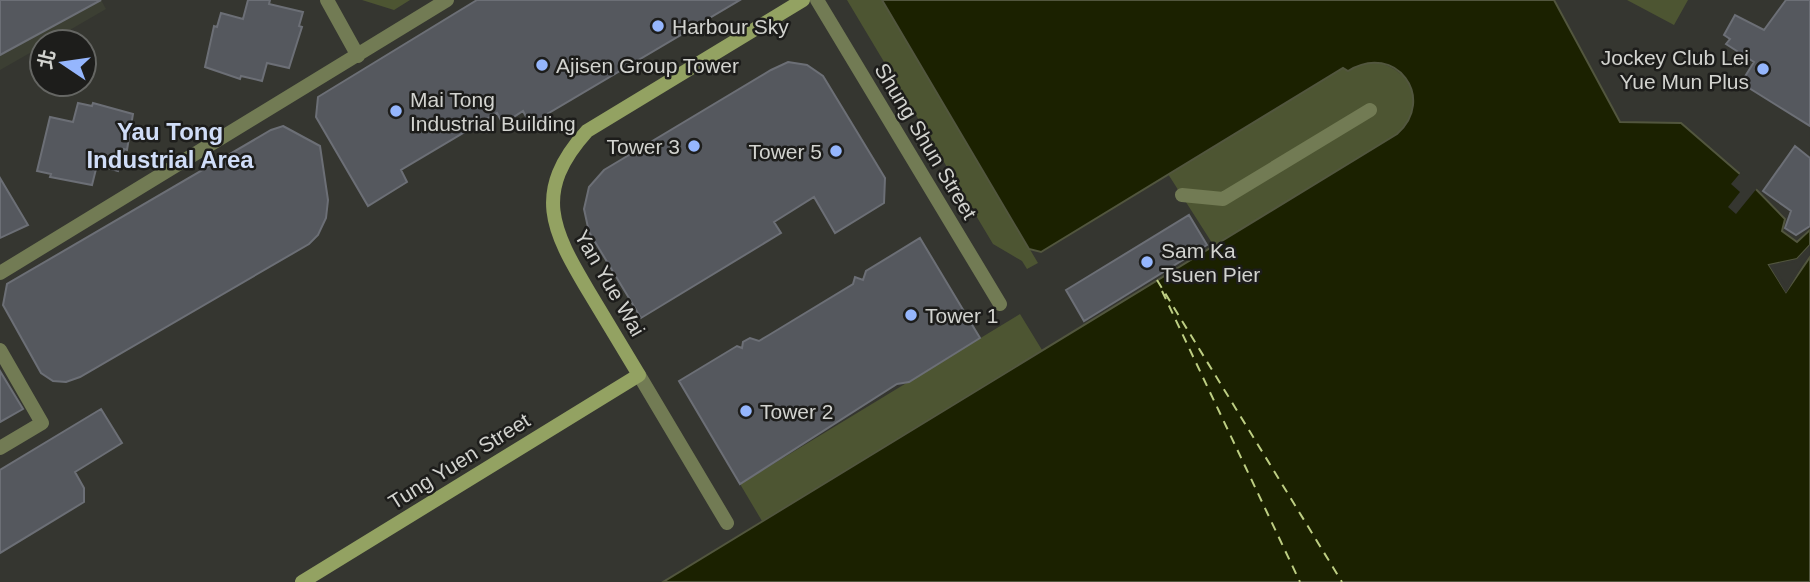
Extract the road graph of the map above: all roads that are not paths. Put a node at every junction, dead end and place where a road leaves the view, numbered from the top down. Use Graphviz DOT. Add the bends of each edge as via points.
graph roads {
  1 [pos="327,0"];
  2 [pos="447,0"];
  3 [pos="803,0"];
  4 [pos="817,0"];
  5 [pos="358,56"];
  6 [pos="1370,110"];
  7 [pos="1182,195"];
  8 [pos="0,274"];
  9 [pos="1000,304"];
  10 [pos="0,350"];
  11 [pos="639,375"];
  12 [pos="0,448"];
  13 [pos="727,523"];
  14 [pos="302,582"];
  1 -- 5 [label="street"];
  2 -- 5 [label="street"];
  3 -- 11 [label="street, Yan Yue Wai" via="587,131 563,164 553,205 561,245"];
  4 -- 9 [label="street, Shung Shun Street"];
  5 -- 8 [label="street"];
  6 -- 7 [label="street" via="1223,199"];
  10 -- 12 [label="street" via="42,423"];
  11 -- 13 [label="street, Yan Yue Wai"];
  11 -- 14 [label="street, Tung Yuen Street"];
}
